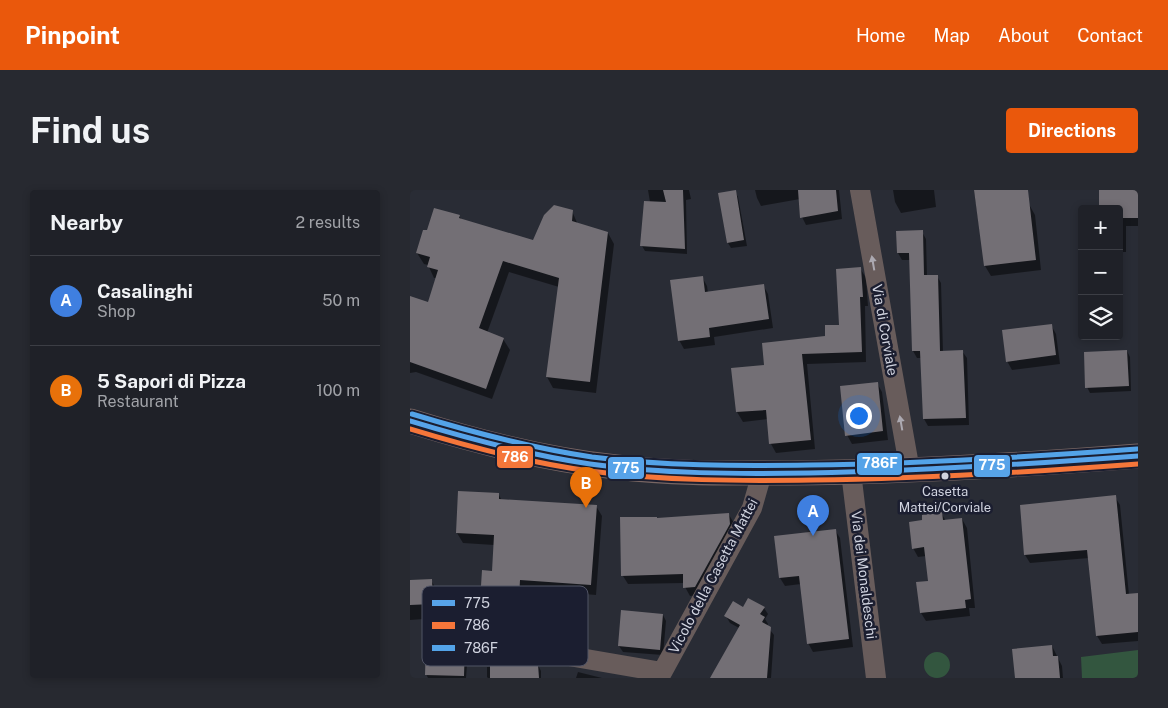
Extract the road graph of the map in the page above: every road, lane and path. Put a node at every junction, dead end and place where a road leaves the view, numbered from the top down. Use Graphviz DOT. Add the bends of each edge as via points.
graph roads {
  1 [pos="860,190"];
  2 [pos="410,421"];
  3 [pos="1138,456"];
  4 [pos="910,470"];
  5 [pos="851,472"];
  6 [pos="762,473"];
  7 [pos="588,660"];
  8 [pos="661,675"];
  9 [pos="876,678"];
  4 -- 1 [label="street, Via di Corviale, one-way"];
  2 -- 6 [label="main road" via="531,453 615,467 692,473"];
  3 -- 4 [label="main road"];
  4 -- 5 [label="main road"];
  5 -- 6 [label="main road"];
  5 -- 9 [label="street, Via dei Monaldeschi"];
  6 -- 8 [label="street, Vicolo della Casetta Mattei" via="752,508"];
  7 -- 8 [label="street"];
}
